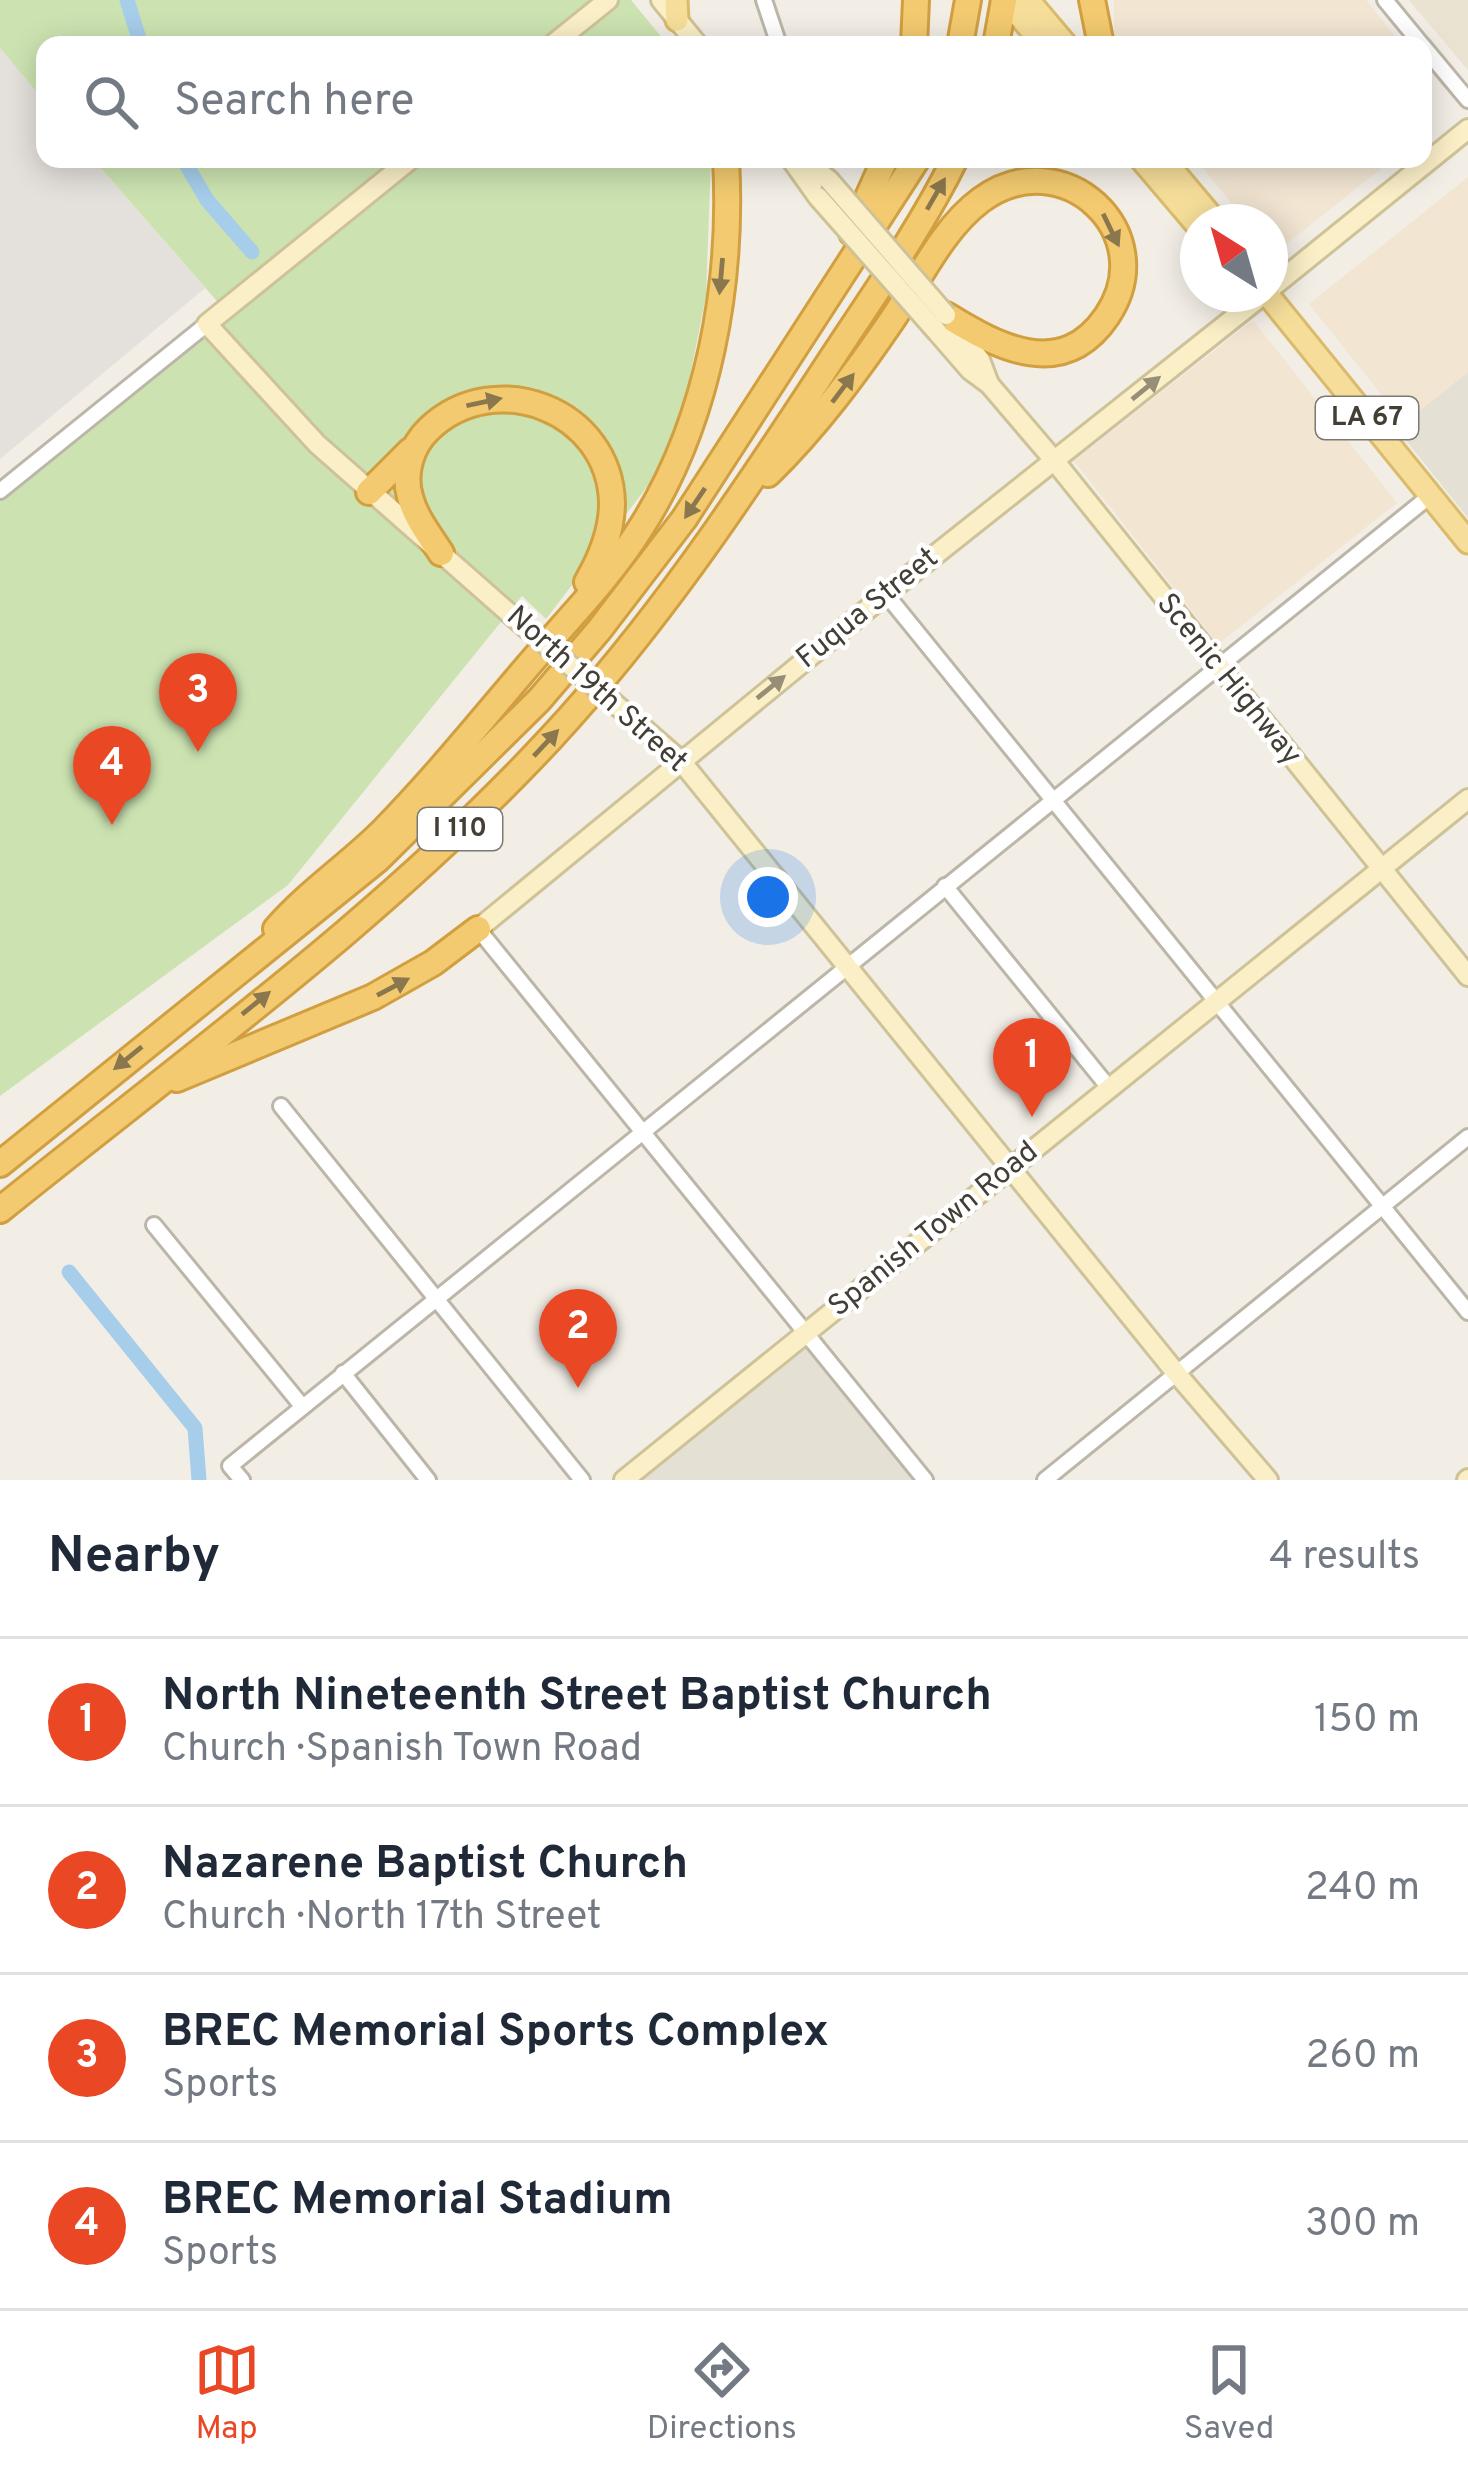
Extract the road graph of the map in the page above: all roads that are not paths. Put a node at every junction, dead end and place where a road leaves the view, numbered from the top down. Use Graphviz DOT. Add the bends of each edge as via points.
graph roads {
  1 [pos="608,0"];
  2 [pos="661,0"];
  3 [pos="764,0"];
  4 [pos="916,0"];
  5 [pos="968,0"];
  6 [pos="1005,0"];
  7 [pos="1028,0"];
  8 [pos="1092,0"];
  9 [pos="1385,0"];
  10 [pos="677,10"];
  11 [pos="563,36"];
  12 [pos="693,36"];
  13 [pos="776,36"];
  14 [pos="914,36"];
  15 [pos="962,36"];
  16 [pos="998,36"];
  17 [pos="1050,36"];
  18 [pos="1053,36"];
  19 [pos="1100,36"];
  20 [pos="1414,36"];
  21 [pos="1432,58"];
  22 [pos="1468,100"];
  23 [pos="1468,129"];
  24 [pos="1432,158"];
  25 [pos="400,168"];
  26 [pos="725,168"];
  27 [pos="797,168"];
  28 [pos="814,168"];
  29 [pos="882,168"];
  30 [pos="910,168"];
  31 [pos="950,168"];
  32 [pos="1149,168"];
  33 [pos="1171,168"];
  34 [pos="1420,168"];
  35 [pos="1201,204"];
  36 [pos="1180,205"];
  37 [pos="1288,275"];
  38 [pos="1241,312"];
  39 [pos="1283,312"];
  40 [pos="207,323"];
  41 [pos="942,324"];
  42 [pos="760,405"];
  43 [pos="422,437"];
  44 [pos="1053,459"];
  45 [pos="0,491"];
  46 [pos="369,492"];
  47 [pos="1431,495"];
  48 [pos="736,505"];
  49 [pos="1468,542"];
  50 [pos="441,554"];
  51 [pos="886,594"];
  52 [pos="1217,667"];
  53 [pos="524,669"];
  54 [pos="681,761"];
  55 [pos="1053,800"];
  56 [pos="1468,800"];
  57 [pos="1381,870"];
  58 [pos="945,886"];
  59 [pos="478,929"];
  60 [pos="251,957"];
  61 [pos="846,965"];
  62 [pos="1468,976"];
  63 [pos="1216,1002"];
  64 [pos="1110,1089"];
  65 [pos="133,1103"];
  66 [pos="281,1106"];
  67 [pos="644,1135"];
  68 [pos="1468,1137"];
  69 [pos="0,1164"];
  70 [pos="1010,1167"];
  71 [pos="1382,1207"];
  72 [pos="0,1210"];
  73 [pos="154,1225"];
  74 [pos="436,1298"];
  75 [pos="1468,1312"];
  76 [pos="807,1335"];
  77 [pos="343,1373"];
  78 [pos="1177,1374"];
  79 [pos="302,1406"];
  80 [pos="236,1475"];
  81 [pos="428,1480"];
  82 [pos="583,1480"];
  83 [pos="624,1480"];
  84 [pos="925,1480"];
  85 [pos="1045,1480"];
  86 [pos="1268,1480"];
  1 -- 11 [label="street"];
  2 -- 10 [label="street"];
  3 -- 13 [label="street"];
  4 -- 14 [label="highway"];
  5 -- 15 [label="highway"];
  6 -- 16 [label="highway"];
  6 -- 17 [label="main road"];
  7 -- 18 [label="main road"];
  8 -- 19 [label="highway"];
  9 -- 20 [label="street"];
  10 -- 12 [label="street"];
  21 -- 22 [label="street"];
  23 -- 24 [label="street, Fuqua Street"];
  25 -- 40 [label="street"];
  26 -- 53 [label="highway, one-way" via="717,313 682,446 618,561"];
  27 -- 41 [label="street, Scenic Highway, bridge"];
  28 -- 41 [label="street, Scenic Highway, bridge"];
  29 -- 42 [label="highway"];
  30 -- 42 [label="highway, I 110"];
  48 -- 31 [label="highway, I 110, one-way"];
  32 -- 36 [label="main road"];
  33 -- 35 [label="main road"];
  34 -- 37 [label="street, Fuqua Street"];
  44 -- 38 [label="street, Fuqua Street, one-way"];
  39 -- 47 [label="main road, LA 67"];
  40 -- 45 [label="street"];
  40 -- 46 [label="street, North 19th Street"];
  41 -- 44 [label="street, Scenic Highway" via="980,360 989,384"];
  48 -- 41 [label="highway, one-way" via="825,412 980,200 1008,185 1051,181 1089,197 1114,228 1118,295 1100,325 1072,346 1016,352"];
  42 -- 60 [label="highway, I 110, one-way" via="663,548 539,700 377,860"];
  43 -- 46 [label="highway"];
  43 -- 50 [label="highway" via="407,484"];
  43 -- 53 [label="highway, one-way" via="468,404 522,399 571,422 603,464 612,504 599,559"];
  44 -- 51 [label="street, Fuqua Street"];
  44 -- 52 [label="street, Scenic Highway"];
  46 -- 50 [label="street, North 19th Street"];
  47 -- 49 [label="main road, LA 67"];
  47 -- 52 [label="street"];
  65 -- 48 [label="highway, I 110, one-way" via="380,902 521,769 644,630"];
  50 -- 54 [label="street, North 19th Street, bridge"];
  54 -- 51 [label="street, Fuqua Street, one-way"];
  51 -- 55 [label="street"];
  52 -- 55 [label="street"];
  52 -- 57 [label="street, Scenic Highway"];
  53 -- 60 [label="highway" via="404,809"];
  54 -- 59 [label="street, Fuqua Street"];
  54 -- 61 [label="street, North 19th Street"];
  55 -- 58 [label="street"];
  55 -- 63 [label="street"];
  56 -- 57 [label="street, Spanish Town Road"];
  57 -- 62 [label="street, Scenic Highway"];
  57 -- 63 [label="street, Spanish Town Road"];
  58 -- 61 [label="street"];
  58 -- 64 [label="street"];
  65 -- 59 [label="highway, one-way" via="373,997"];
  59 -- 67 [label="street"];
  60 -- 69 [label="highway, I 110, one-way"];
  61 -- 67 [label="street"];
  61 -- 70 [label="street, North 19th Street"];
  63 -- 64 [label="street, Spanish Town Road"];
  63 -- 71 [label="street"];
  64 -- 70 [label="street, Spanish Town Road"];
  65 -- 72 [label="highway, I 110"];
  66 -- 74 [label="street"];
  67 -- 74 [label="street"];
  67 -- 76 [label="street"];
  68 -- 71 [label="street"];
  70 -- 76 [label="street, Spanish Town Road"];
  70 -- 78 [label="street, North 19th Street"];
  71 -- 75 [label="street"];
  71 -- 78 [label="street"];
  73 -- 79 [label="street"];
  74 -- 77 [label="street"];
  74 -- 82 [label="street"];
  76 -- 83 [label="street, Spanish Town Road"];
  76 -- 84 [label="street"];
  77 -- 79 [label="street"];
  77 -- 81 [label="street"];
  78 -- 85 [label="street"];
  78 -- 86 [label="street, North 19th Street"];
  79 -- 80 [label="street"];
}
